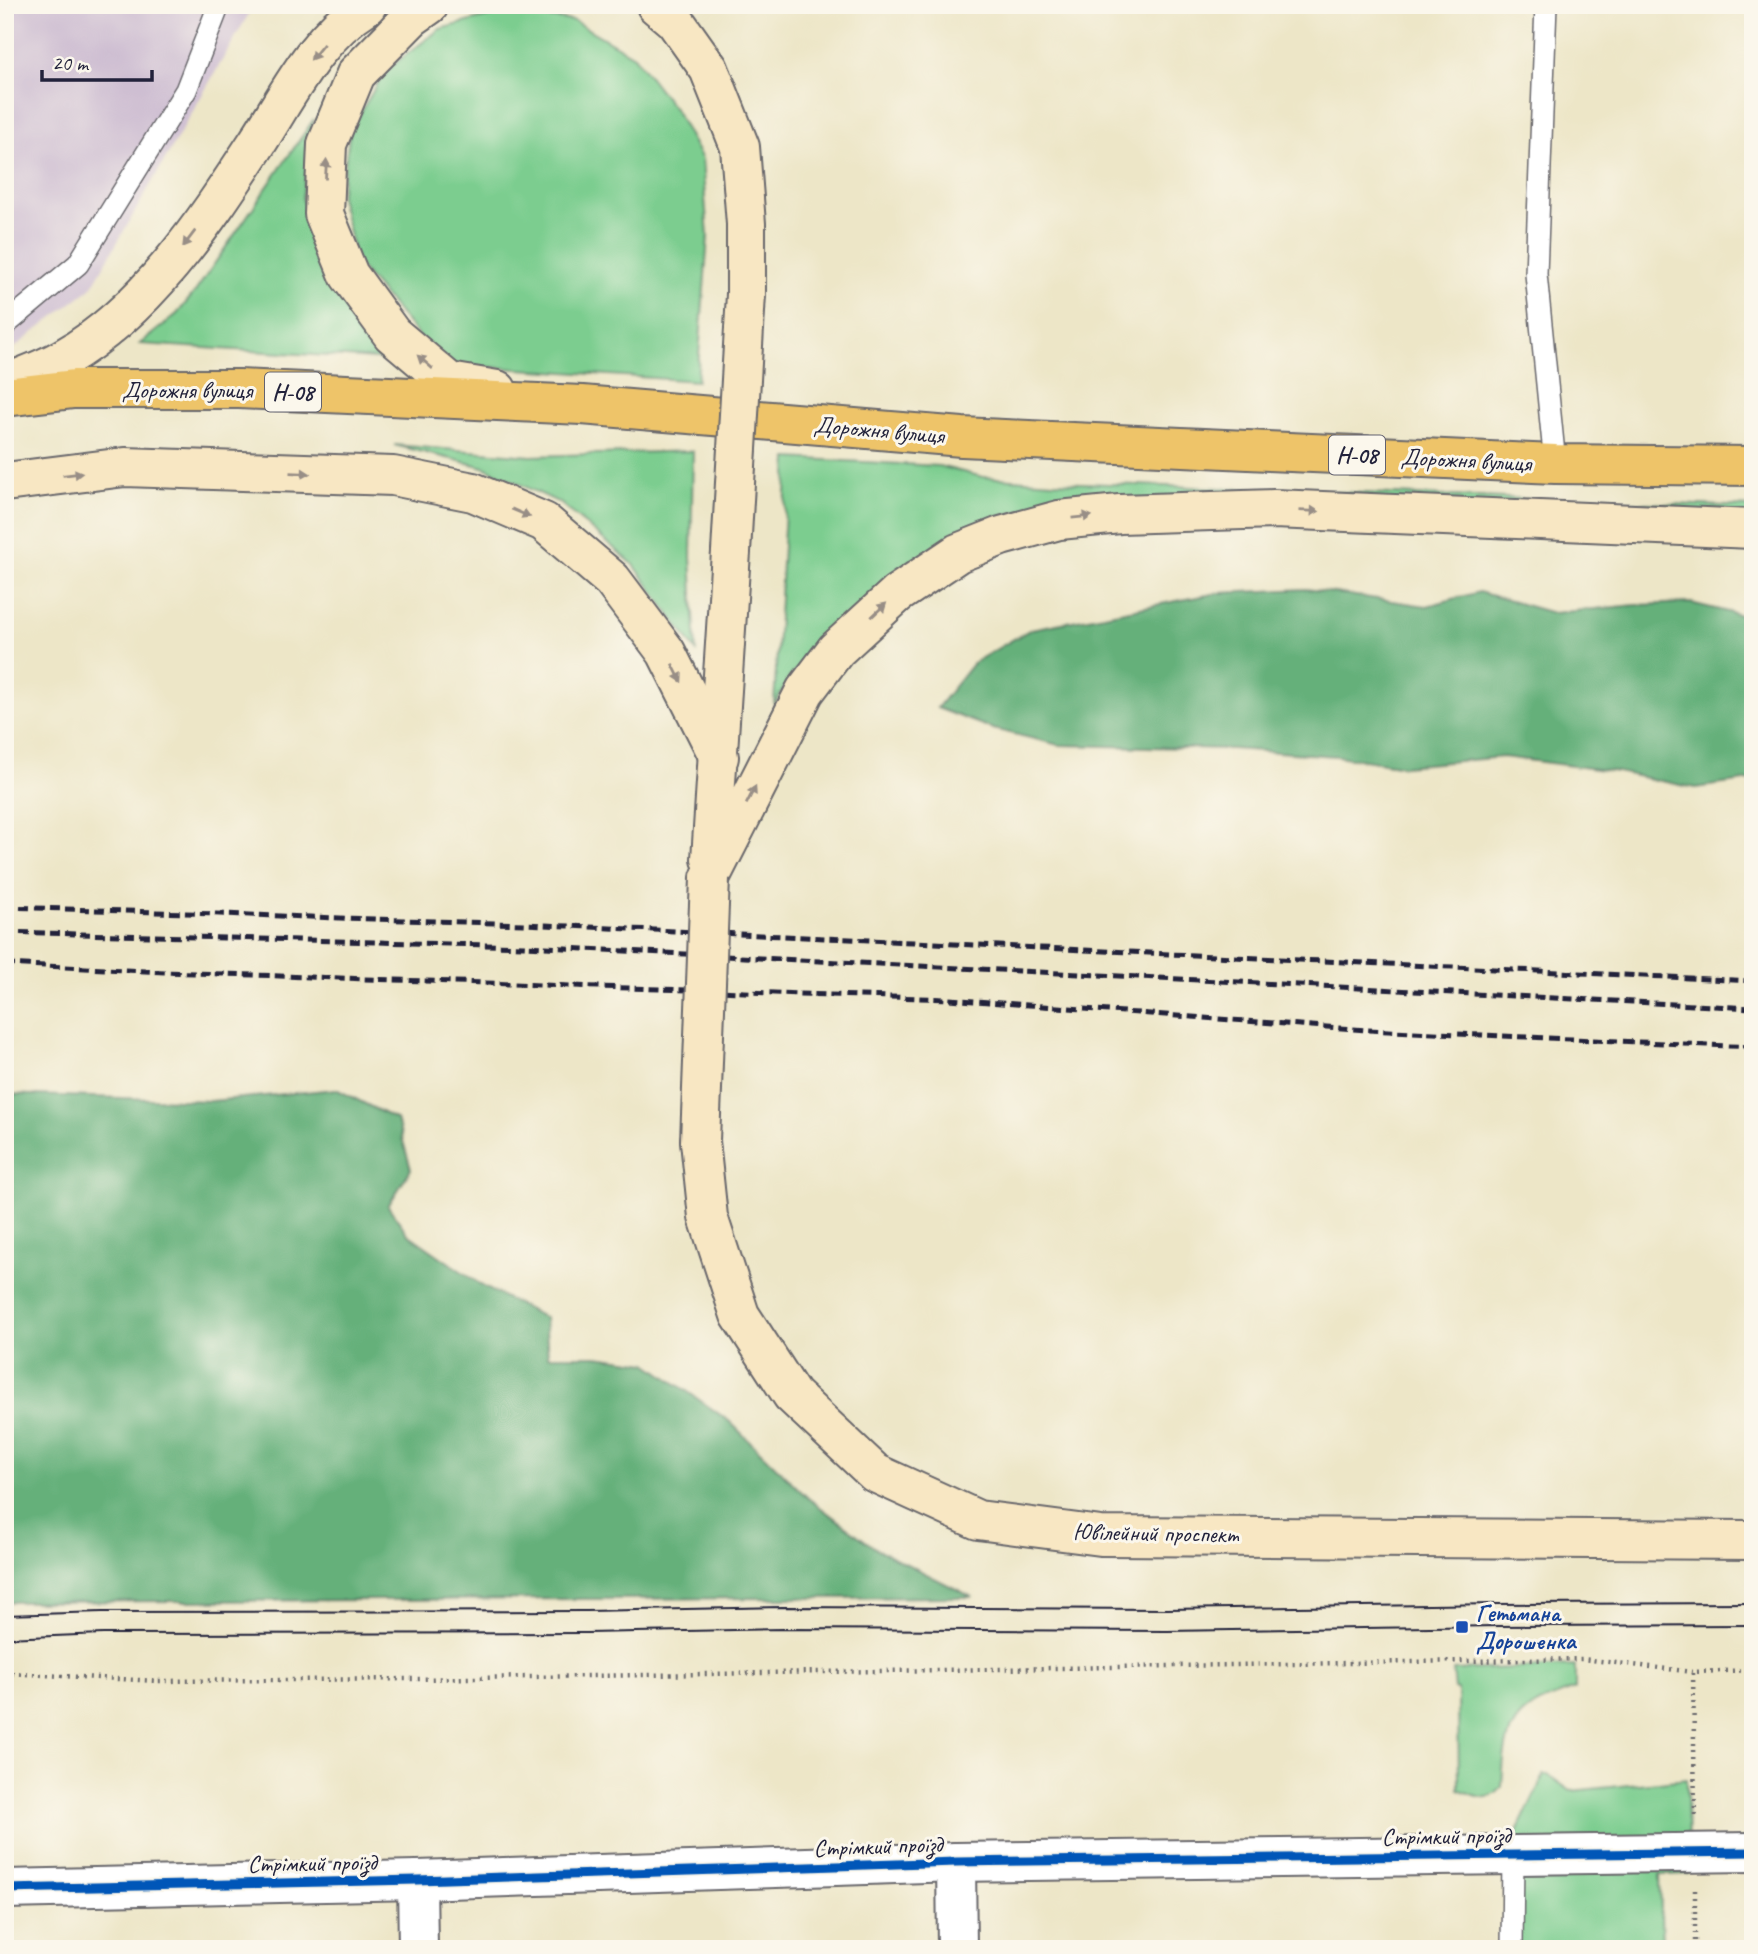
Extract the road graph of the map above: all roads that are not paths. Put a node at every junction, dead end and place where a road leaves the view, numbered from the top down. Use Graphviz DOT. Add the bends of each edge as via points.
graph roads {
  1 [pos="219,5"];
  2 [pos="367,5"];
  3 [pos="429,5"];
  4 [pos="656,5"];
  5 [pos="1546,5"];
  6 [pos="5,325"];
  7 [pos="5,384"];
  8 [pos="5,397"];
  9 [pos="582,405"];
  10 [pos="1555,464"];
  11 [pos="1753,466"];
  12 [pos="5,482"];
  13 [pos="1753,529"];
  14 [pos="719,757"];
  15 [pos="710,878"];
  16 [pos="1753,1540"];
  17 [pos="1753,1852"];
  18 [pos="1513,1854"];
  19 [pos="957,1862"];
  20 [pos="417,1880"];
  21 [pos="5,1889"];
  22 [pos="418,1949"];
  23 [pos="957,1949"];
  24 [pos="1512,1949"];
  1 -- 6 [label="lane" via="186,90 78,264"];
  2 -- 7 [label="main road, one-way" via="317,51 221,196 172,262 119,319 64,358"];
  9 -- 3 [label="main road, one-way" via="449,382 392,334 349,275 324,214 327,144 356,74"];
  4 -- 14 [label="main road, Ювілейний проспект, bridge" via="675,21 709,69 740,147 746,294"];
  5 -- 10 [label="lane" via="1536,275"];
  8 -- 9 [label="main road, Дорожня вулиця / Н-08" via="74,389 239,389"];
  9 -- 10 [label="main road, Дорожня вулиця / Н-08" via="962,437"];
  10 -- 11 [label="main road, Дорожня вулиця / Н-08"];
  12 -- 14 [label="main road, one-way" via="125,467 393,476 474,492 544,522 612,580 666,652"];
  15 -- 13 [label="main road, one-way" via="805,691 836,650 897,594 958,553 1001,536 1059,520 1120,513 1274,509"];
  14 -- 15 [label="main road, Ювілейний проспект"];
  15 -- 16 [label="main road, Ювілейний проспект, bridge" via="700,1141 708,1217 740,1315 792,1395 874,1473 978,1520 1101,1536"];
  17 -- 18 [label="street, Стрімкий проїзд"];
  18 -- 19 [label="street, Стрімкий проїзд"];
  18 -- 24 [label="lane"];
  19 -- 20 [label="street, Стрімкий проїзд"];
  19 -- 23 [label="street"];
  20 -- 21 [label="street, Стрімкий проїзд"];
  20 -- 22 [label="street"];
}
